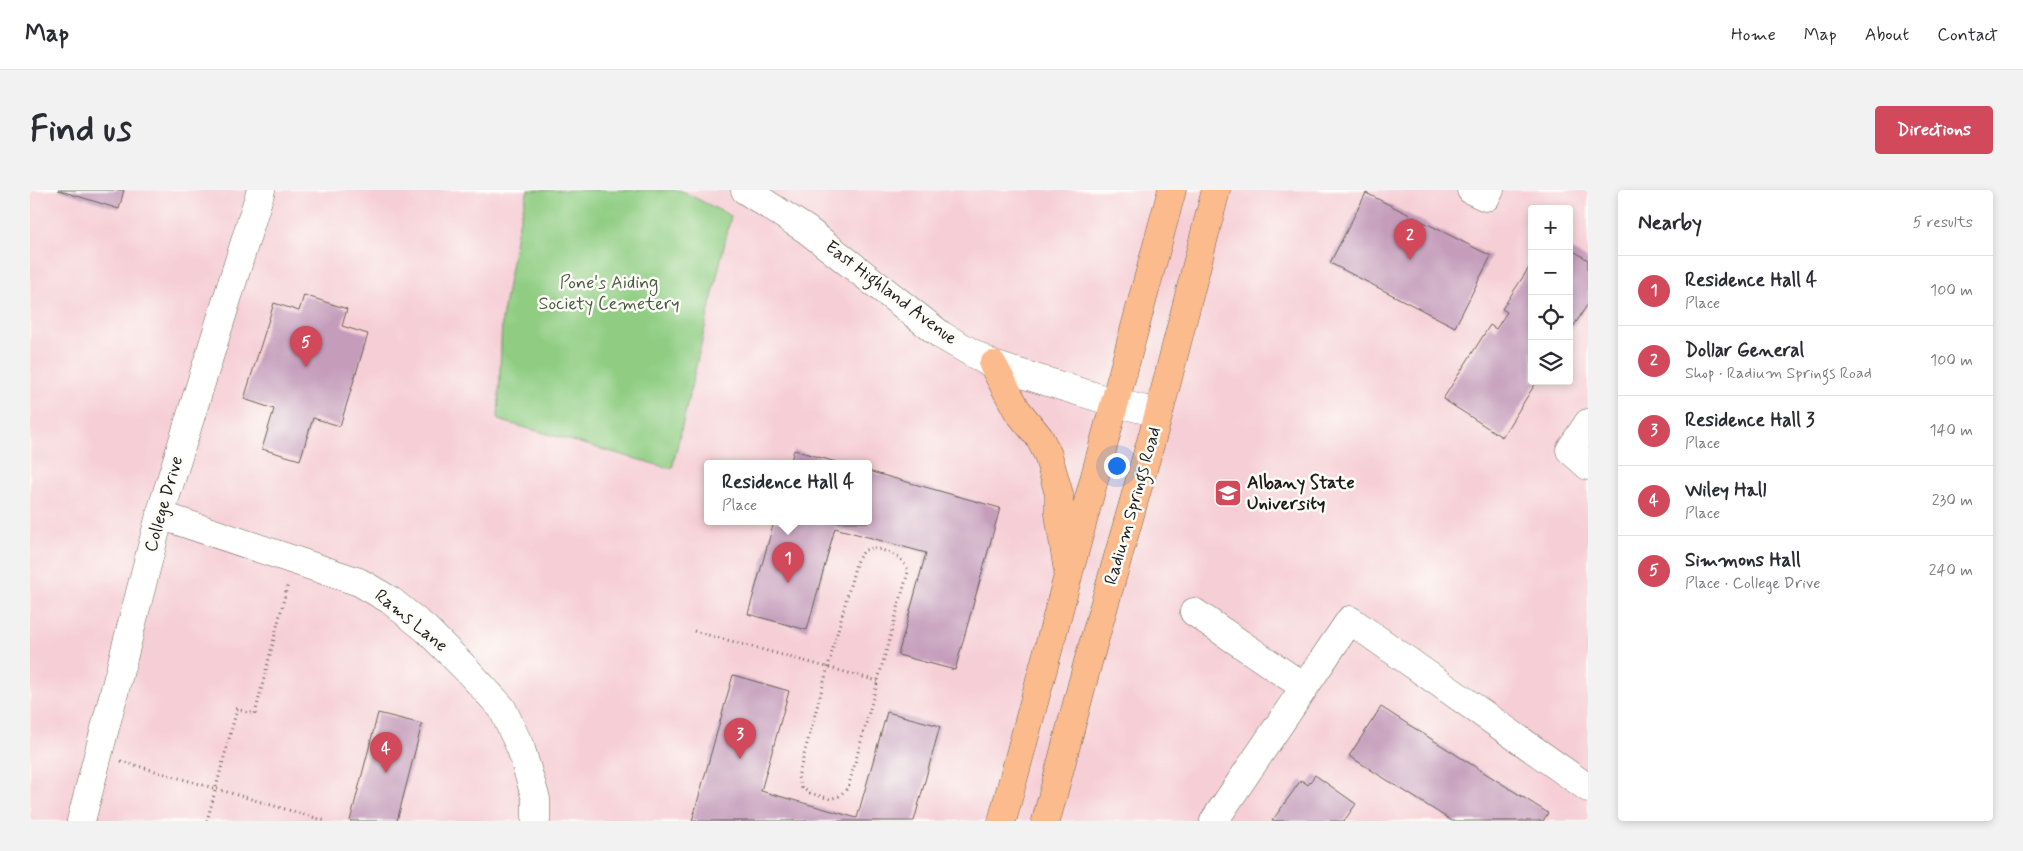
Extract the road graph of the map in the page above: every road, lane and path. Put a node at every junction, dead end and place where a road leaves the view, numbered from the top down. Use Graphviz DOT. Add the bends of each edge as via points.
graph roads {
  1 [pos="261,190"];
  2 [pos="1172,190"];
  3 [pos="1216,190"];
  4 [pos="1471,190"];
  5 [pos="1490,190"];
  6 [pos="757,193"];
  7 [pos="993,365"];
  8 [pos="1116,403"];
  9 [pos="1160,413"];
  10 [pos="1588,423"];
  11 [pos="1588,466"];
  12 [pos="160,515"];
  13 [pos="294,560"];
  14 [pos="1068,573"];
  15 [pos="1194,612"];
  16 [pos="694,631"];
  17 [pos="828,668"];
  18 [pos="878,681"];
  19 [pos="1304,688"];
  20 [pos="98,754"];
  21 [pos="1588,788"];
  22 [pos="216,789"];
  23 [pos="81,821"];
  24 [pos="207,821"];
  25 [pos="326,821"];
  26 [pos="536,821"];
  27 [pos="1002,821"];
  28 [pos="1046,821"];
  29 [pos="1214,821"];
  1 -- 12 [label="street, College Drive"];
  2 -- 8 [label="main road"];
  3 -- 9 [label="main road, Radium Springs Road"];
  4 -- 5 [label="street" via="1486,197"];
  6 -- 7 [label="street, East Highland Avenue" via="941,335"];
  7 -- 8 [label="street, East Highland Avenue"];
  7 -- 14 [label="main road" via="1017,410 1039,437 1048,455 1059,494"];
  8 -- 9 [label="street, East Highland Avenue"];
  8 -- 14 [label="main road"];
  9 -- 28 [label="main road, Radium Springs Road"];
  10 -- 11 [label="street" via="1570,450"];
  12 -- 13 [label="street, Rams Lane"];
  12 -- 20 [label="street, College Drive"];
  13 -- 22 [label="path" via="254,714 237,709"];
  13 -- 26 [label="street, Rams Lane" via="359,582 390,600 426,629 466,669 502,708 521,749 536,799"];
  14 -- 27 [label="main road"];
  15 -- 19 [label="street"];
  16 -- 17 [label="path"];
  17 -- 18 [label="path"];
  17 -- 18 [label="path" via="798,777 802,788 810,794 830,799 840,796 848,788"];
  17 -- 18 [label="path" via="857,560 865,550 874,548 895,554 905,563 908,572"];
  19 -- 21 [label="street" via="1350,620"];
  19 -- 29 [label="street"];
  20 -- 22 [label="path"];
  20 -- 23 [label="street, College Drive"];
  22 -- 24 [label="path"];
  22 -- 25 [label="path"];
}
